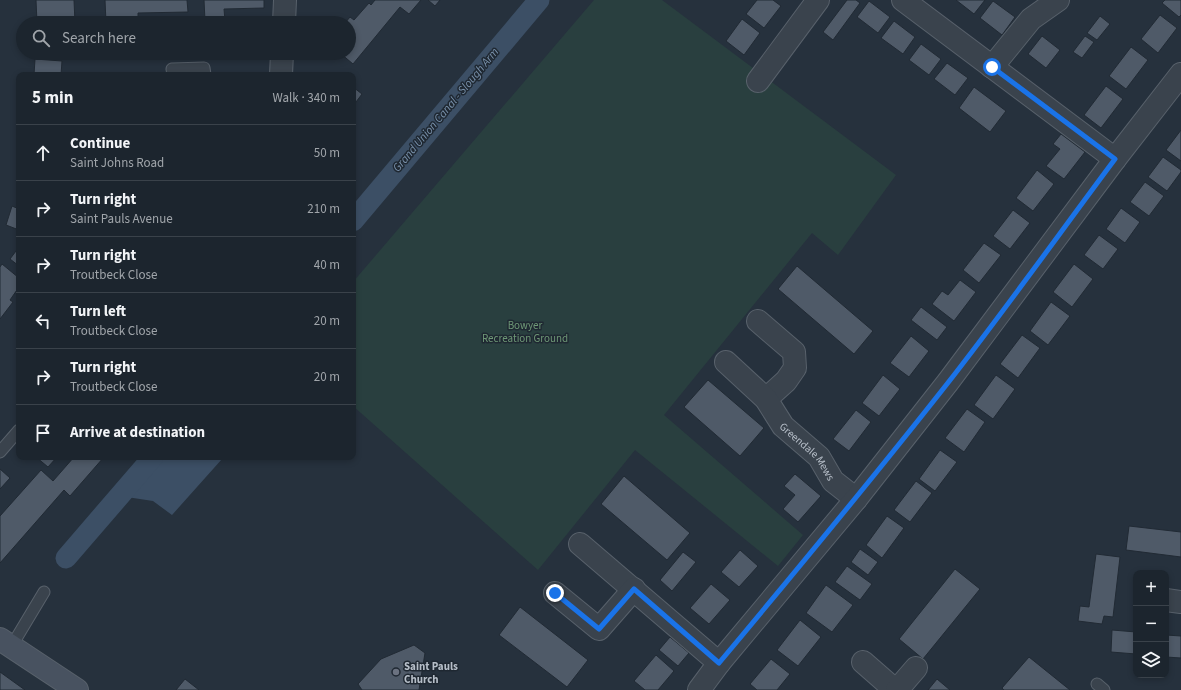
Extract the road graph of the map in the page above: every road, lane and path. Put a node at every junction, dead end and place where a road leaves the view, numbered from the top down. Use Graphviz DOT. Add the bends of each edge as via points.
graph roads {
  1 [pos="285,0"];
  2 [pos="818,0"];
  3 [pos="903,0"];
  4 [pos="1058,0"];
  5 [pos="284,16"];
  6 [pos="282,60"];
  7 [pos="992,67"];
  8 [pos="172,72"];
  9 [pos="205,72"];
  10 [pos="281,72"];
  11 [pos="1181,74"];
  12 [pos="758,81"];
  13 [pos="1115,159"];
  14 [pos="758,321"];
  15 [pos="726,362"];
  16 [pos="766,399"];
  17 [pos="16,433"];
  18 [pos="0,452"];
  19 [pos="856,499"];
  20 [pos="580,544"];
  21 [pos="634,589"];
  22 [pos="44,592"];
  23 [pos="555,593"];
  24 [pos="1169,600"];
  25 [pos="1181,602"];
  26 [pos="6,643"];
  27 [pos="863,662"];
  28 [pos="719,663"];
  29 [pos="916,668"];
  30 [pos="77,690"];
  31 [pos="699,690"];
  32 [pos="896,690"];
  1 -- 5 [label="street"];
  2 -- 12 [label="street"];
  3 -- 7 [label="street"];
  4 -- 7 [label="street" via="1031,19"];
  6 -- 10 [label="street"];
  7 -- 13 [label="street"];
  8 -- 9 [label="lane" via="172,69 204,68"];
  11 -- 13 [label="street"];
  13 -- 19 [label="street" via="948,382"];
  14 -- 16 [label="street" via="794,352 795,368 786,381"];
  15 -- 16 [label="street, Greendale Mews"];
  16 -- 19 [label="street, Greendale Mews" via="783,426 819,457 833,481"];
  17 -- 18 [label="lane"];
  19 -- 28 [label="street"];
  20 -- 21 [label="street"];
  21 -- 23 [label="street" via="599,629"];
  21 -- 28 [label="street"];
  22 -- 26 [label="lane"];
  24 -- 25 [label="street"];
  26 -- 30 [label="main road"];
  27 -- 32 [label="street"];
  28 -- 31 [label="street"];
  29 -- 32 [label="street"];
}
